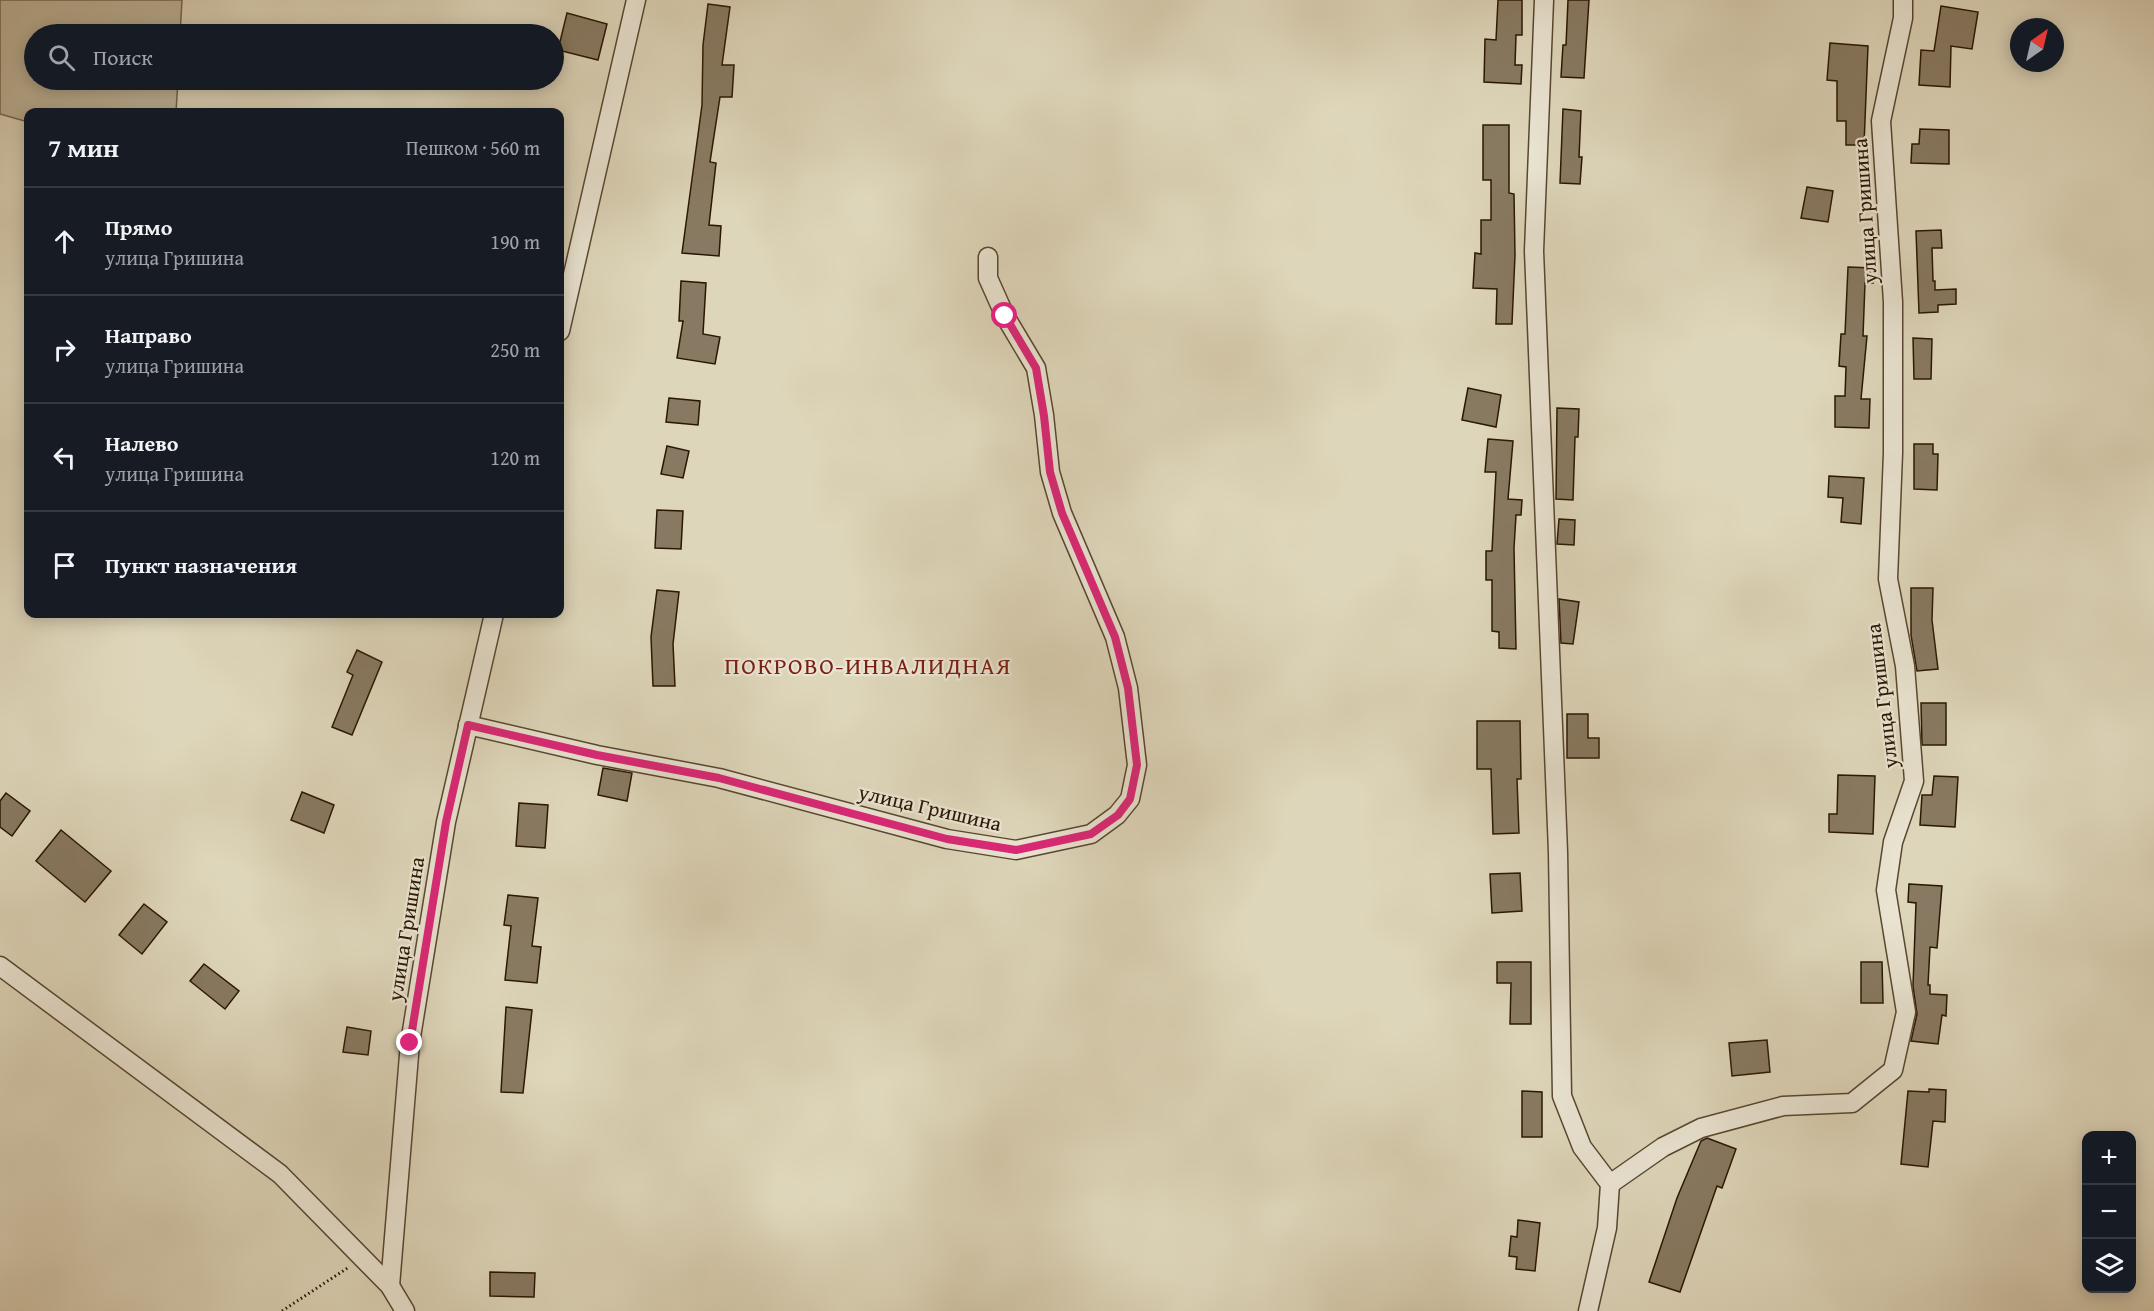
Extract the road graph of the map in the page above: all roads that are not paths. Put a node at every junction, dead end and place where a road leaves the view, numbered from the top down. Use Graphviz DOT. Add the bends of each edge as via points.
graph roads {
  1 [pos="636,0"];
  2 [pos="1544,0"];
  3 [pos="1903,0"];
  4 [pos="988,257"];
  5 [pos="564,314"];
  6 [pos="493,618"];
  7 [pos="468,725"];
  8 [pos="0,966"];
  9 [pos="1611,1184"];
  10 [pos="390,1286"];
  11 [pos="405,1311"];
  12 [pos="1588,1311"];
  1 -- 5 [label="street"];
  2 -- 9 [label="street" via="1534,251 1558,852 1562,1096 1582,1147"];
  3 -- 9 [label="street, улица Гришина" via="1904,18 1881,121 1893,302 1888,579 1905,666 1914,781 1893,842 1886,890 1906,1012 1893,1070 1852,1103 1783,1106 1701,1128 1663,1147"];
  4 -- 7 [label="street, улица Гришина" via="988,278 1036,368 1050,472 1062,513 1115,637 1128,688 1137,765 1130,799 1118,815 1091,834 1016,850 947,839 719,778"];
  6 -- 7 [label="street, улица Гришина"];
  7 -- 10 [label="street, улица Гришина" via="446,822 410,1043"];
  8 -- 10 [label="street" via="280,1174"];
  9 -- 12 [label="street" via="1607,1228"];
  10 -- 11 [label="street"];
}
